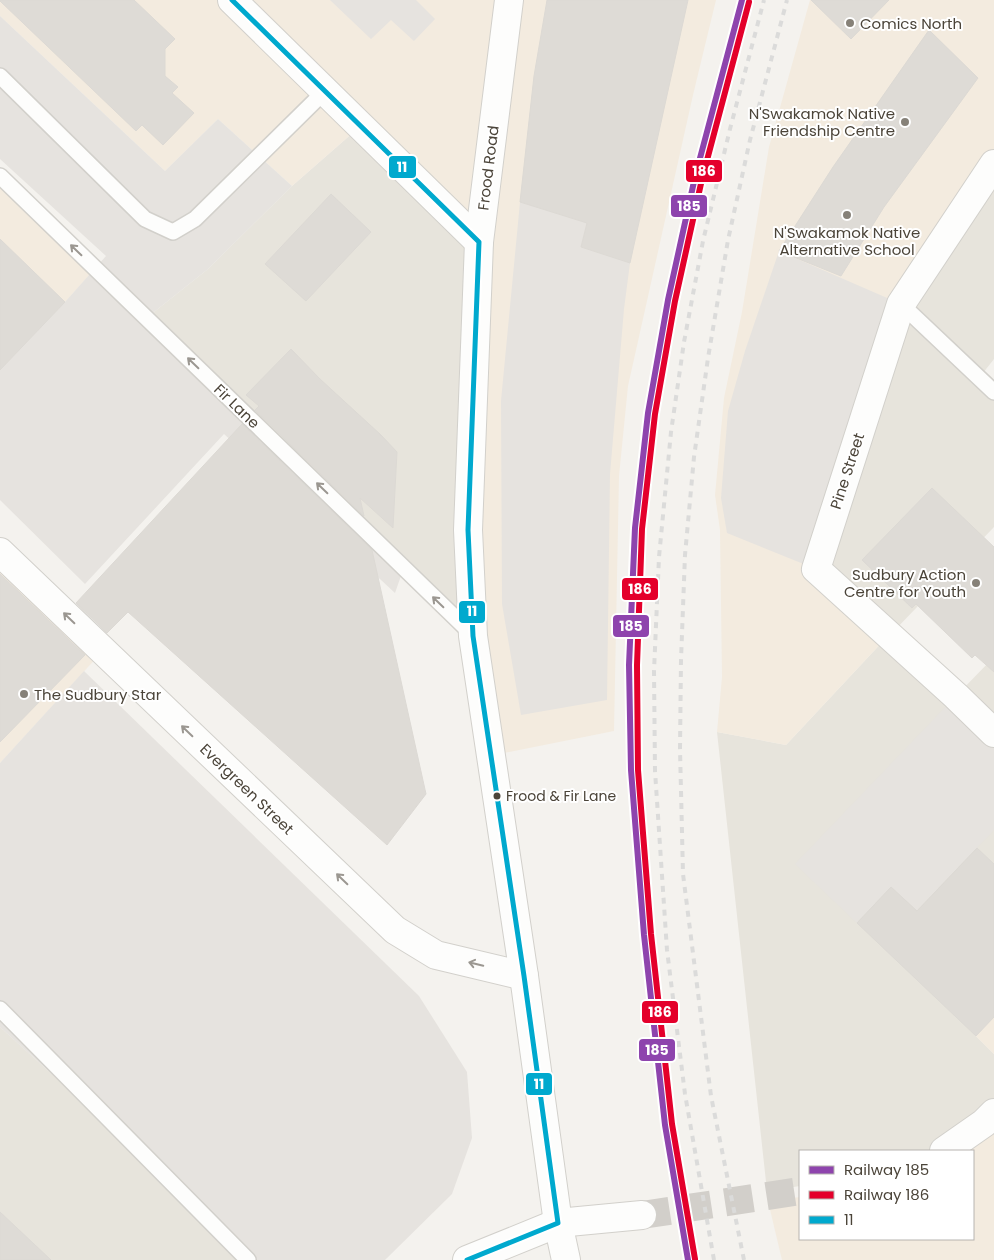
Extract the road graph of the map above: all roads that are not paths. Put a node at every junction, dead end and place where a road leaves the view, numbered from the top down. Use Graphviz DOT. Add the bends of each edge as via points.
graph roads {
  1 [pos="232,0"];
  2 [pos="509,0"];
  3 [pos="0,76"];
  4 [pos="325,91"];
  5 [pos="994,164"];
  6 [pos="0,176"];
  7 [pos="479,242"];
  8 [pos="901,304"];
  9 [pos="994,392"];
  10 [pos="0,552"];
  11 [pos="473,636"];
  12 [pos="994,733"];
  13 [pos="524,976"];
  14 [pos="0,1008"];
  15 [pos="994,1113"];
  16 [pos="945,1150"];
  17 [pos="642,1215"];
  18 [pos="558,1223"];
  19 [pos="248,1260"];
  20 [pos="467,1260"];
  21 [pos="566,1260"];
  1 -- 4 [label="street"];
  2 -- 7 [label="street, Frood Road"];
  3 -- 4 [label="lane" via="145,219 172,232 195,219"];
  4 -- 7 [label="street"];
  5 -- 8 [label="street, Pine Street"];
  11 -- 6 [label="lane, Fir Lane, one-way"];
  7 -- 11 [label="street, Frood Road" via="468,530"];
  8 -- 9 [label="lane"];
  8 -- 12 [label="street, Pine Street" via="816,569"];
  13 -- 10 [label="street, Evergreen Street, one-way" via="436,955 395,930"];
  11 -- 13 [label="street, Frood Road"];
  13 -- 18 [label="street, Frood Road"];
  14 -- 19 [label="lane"];
  15 -- 16 [label="street"];
  17 -- 18 [label="street"];
  18 -- 20 [label="street"];
  18 -- 21 [label="street, Frood Road"];
}
